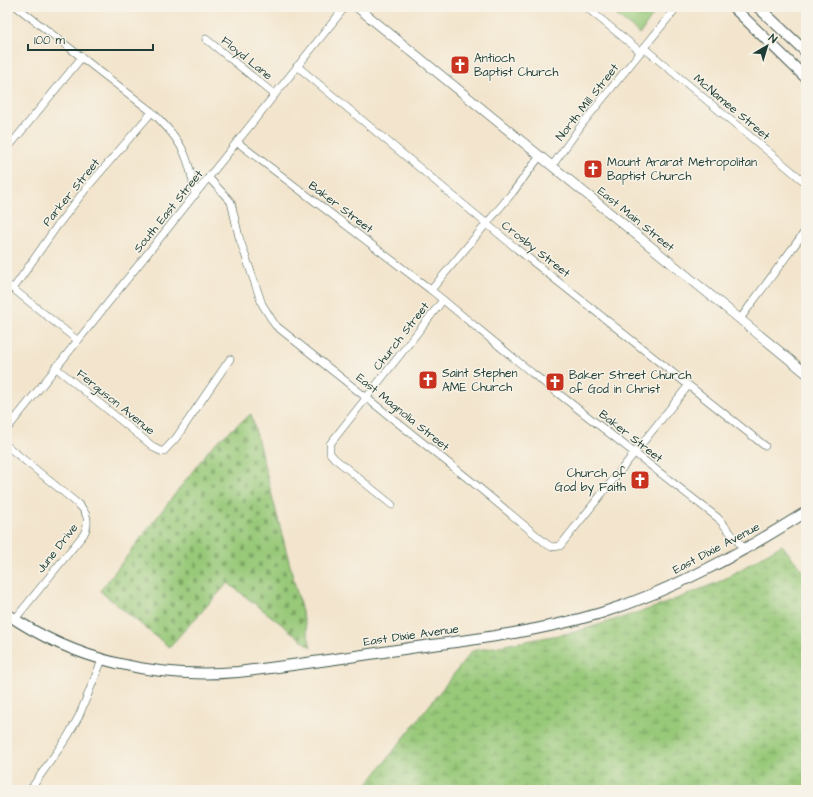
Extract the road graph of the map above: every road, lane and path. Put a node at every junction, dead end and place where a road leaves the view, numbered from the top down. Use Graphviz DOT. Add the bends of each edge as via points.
graph roads {
  1 [pos="17,7"];
  2 [pos="345,7"];
  3 [pos="357,7"];
  4 [pos="586,7"];
  5 [pos="677,7"];
  6 [pos="733,7"];
  7 [pos="758,7"];
  8 [pos="206,39"];
  9 [pos="643,50"];
  10 [pos="806,52"];
  11 [pos="82,57"];
  12 [pos="297,66"];
  13 [pos="806,78"];
  14 [pos="274,94"];
  15 [pos="152,112"];
  16 [pos="237,142"];
  17 [pos="7,150"];
  18 [pos="540,156"];
  19 [pos="552,166"];
  20 [pos="209,178"];
  21 [pos="806,183"];
  22 [pos="195,195"];
  23 [pos="487,224"];
  24 [pos="806,230"];
  25 [pos="10,286"];
  26 [pos="431,290"];
  27 [pos="443,300"];
  28 [pos="740,319"];
  29 [pos="77,340"];
  30 [pos="230,359"];
  31 [pos="55,367"];
  32 [pos="806,373"];
  33 [pos="688,386"];
  34 [pos="366,397"];
  35 [pos="7,429"];
  36 [pos="7,446"];
  37 [pos="765,446"];
  38 [pos="634,453"];
  39 [pos="392,505"];
  40 [pos="806,512"];
  41 [pos="745,550"];
  42 [pos="11,616"];
  43 [pos="102,660"];
  44 [pos="30,790"];
  1 -- 11 [label="street"];
  2 -- 12 [label="street, South East Street"];
  3 -- 18 [label="main road, East Main Street"];
  4 -- 9 [label="street, McNamee Street"];
  5 -- 9 [label="street, North Mill Street"];
  6 -- 13 [label="main road"];
  7 -- 10 [label="main road"];
  8 -- 14 [label="street, Floyd Lane"];
  9 -- 19 [label="street, North Mill Street" via="583,123"];
  9 -- 21 [label="street, McNamee Street"];
  11 -- 15 [label="street"];
  11 -- 17 [label="street"];
  12 -- 14 [label="street, South East Street"];
  12 -- 23 [label="street, Crosby Street"];
  14 -- 16 [label="street, South East Street"];
  15 -- 22 [label="street" via="172,131 182,147 191,172"];
  15 -- 25 [label="street, Parker Street"];
  16 -- 20 [label="street, South East Street"];
  16 -- 26 [label="street, Baker Street"];
  18 -- 19 [label="main road, East Main Street"];
  18 -- 23 [label="street, Church Street"];
  19 -- 28 [label="main road, East Main Street"];
  20 -- 22 [label="street, South East Street"];
  20 -- 34 [label="street, East Magnolia Street" via="231,202 239,237 262,304 275,324"];
  22 -- 29 [label="street, South East Street"];
  23 -- 26 [label="street, Church Street"];
  23 -- 33 [label="street, Crosby Street"];
  24 -- 28 [label="street"];
  25 -- 29 [label="street"];
  26 -- 27 [label="street, Church Street"];
  27 -- 34 [label="street, Church Street"];
  27 -- 38 [label="street, Baker Street"];
  28 -- 32 [label="main road, East Main Street"];
  29 -- 31 [label="street, South East Street"];
  30 -- 31 [label="street, Ferguson Avenue" via="176,438 163,452"];
  31 -- 35 [label="street, South East Street"];
  33 -- 37 [label="street, Crosby Street"];
  33 -- 38 [label="street"];
  34 -- 38 [label="street, East Magnolia Street" via="548,545 560,546"];
  34 -- 39 [label="street, Church Street" via="330,444 330,453"];
  36 -- 42 [label="street, June Drive" via="78,504 84,510 88,523 84,534"];
  38 -- 41 [label="street, Baker Street" via="718,518"];
  40 -- 41 [label="main road, East Dixie Avenue"];
  41 -- 43 [label="main road, East Dixie Avenue" via="686,580 623,605 555,625 502,635 215,674 159,672"];
  42 -- 43 [label="main road, East Dixie Avenue" via="61,644"];
  43 -- 44 [label="street" via="68,736"];
}
